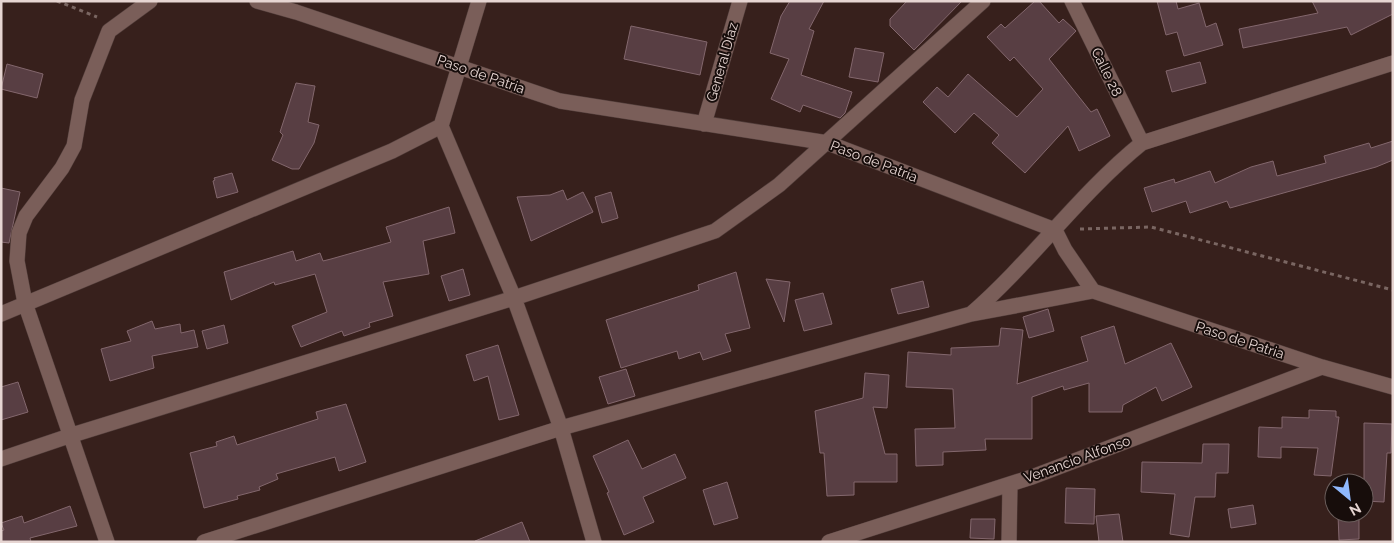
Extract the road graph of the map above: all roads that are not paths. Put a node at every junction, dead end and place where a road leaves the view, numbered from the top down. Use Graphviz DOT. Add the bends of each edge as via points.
graph roads {
  1 [pos="150,1"];
  2 [pos="257,1"];
  3 [pos="478,1"];
  4 [pos="740,1"];
  5 [pos="983,1"];
  6 [pos="1072,1"];
  7 [pos="1393,63"];
  8 [pos="461,67"];
  9 [pos="704,124"];
  10 [pos="441,126"];
  11 [pos="828,143"];
  12 [pos="1142,143"];
  13 [pos="1055,230"];
  14 [pos="1093,291"];
  15 [pos="514,298"];
  16 [pos="25,303"];
  17 [pos="1,314"];
  18 [pos="971,314"];
  19 [pos="1322,367"];
  20 [pos="1393,387"];
  21 [pos="561,428"];
  22 [pos="69,436"];
  23 [pos="1,459"];
  24 [pos="1010,484"];
  25 [pos="107,542"];
  26 [pos="204,542"];
  27 [pos="594,542"];
  28 [pos="829,542"];
  29 [pos="1009,542"];
  1 -- 16 [label="street" via="109,31 82,100 74,146 62,168 26,216 19,233 17,261"];
  2 -- 8 [label="street, Paso de Patria"];
  3 -- 8 [label="street"];
  4 -- 9 [label="street, General Díaz"];
  5 -- 11 [label="street"];
  6 -- 12 [label="street, Calle 28"];
  7 -- 12 [label="street"];
  8 -- 9 [label="street, Paso de Patria" via="560,101"];
  8 -- 10 [label="street"];
  9 -- 11 [label="street, Paso de Patria"];
  10 -- 15 [label="street"];
  10 -- 16 [label="street" via="392,151"];
  11 -- 13 [label="street, Paso de Patria"];
  11 -- 15 [label="street" via="779,185 715,231"];
  12 -- 13 [label="street" via="1110,169"];
  13 -- 14 [label="street"];
  13 -- 18 [label="street" via="1002,288"];
  14 -- 18 [label="street"];
  14 -- 19 [label="street, Paso de Patria"];
  15 -- 21 [label="street"];
  15 -- 22 [label="street"];
  16 -- 17 [label="street"];
  16 -- 22 [label="street"];
  18 -- 21 [label="street"];
  19 -- 20 [label="street, Paso de Patria"];
  19 -- 24 [label="street, Venancio Alfonso"];
  21 -- 26 [label="street"];
  21 -- 27 [label="street"];
  22 -- 23 [label="street"];
  22 -- 25 [label="street"];
  24 -- 28 [label="street, Venancio Alfonso"];
  24 -- 29 [label="street"];
}
